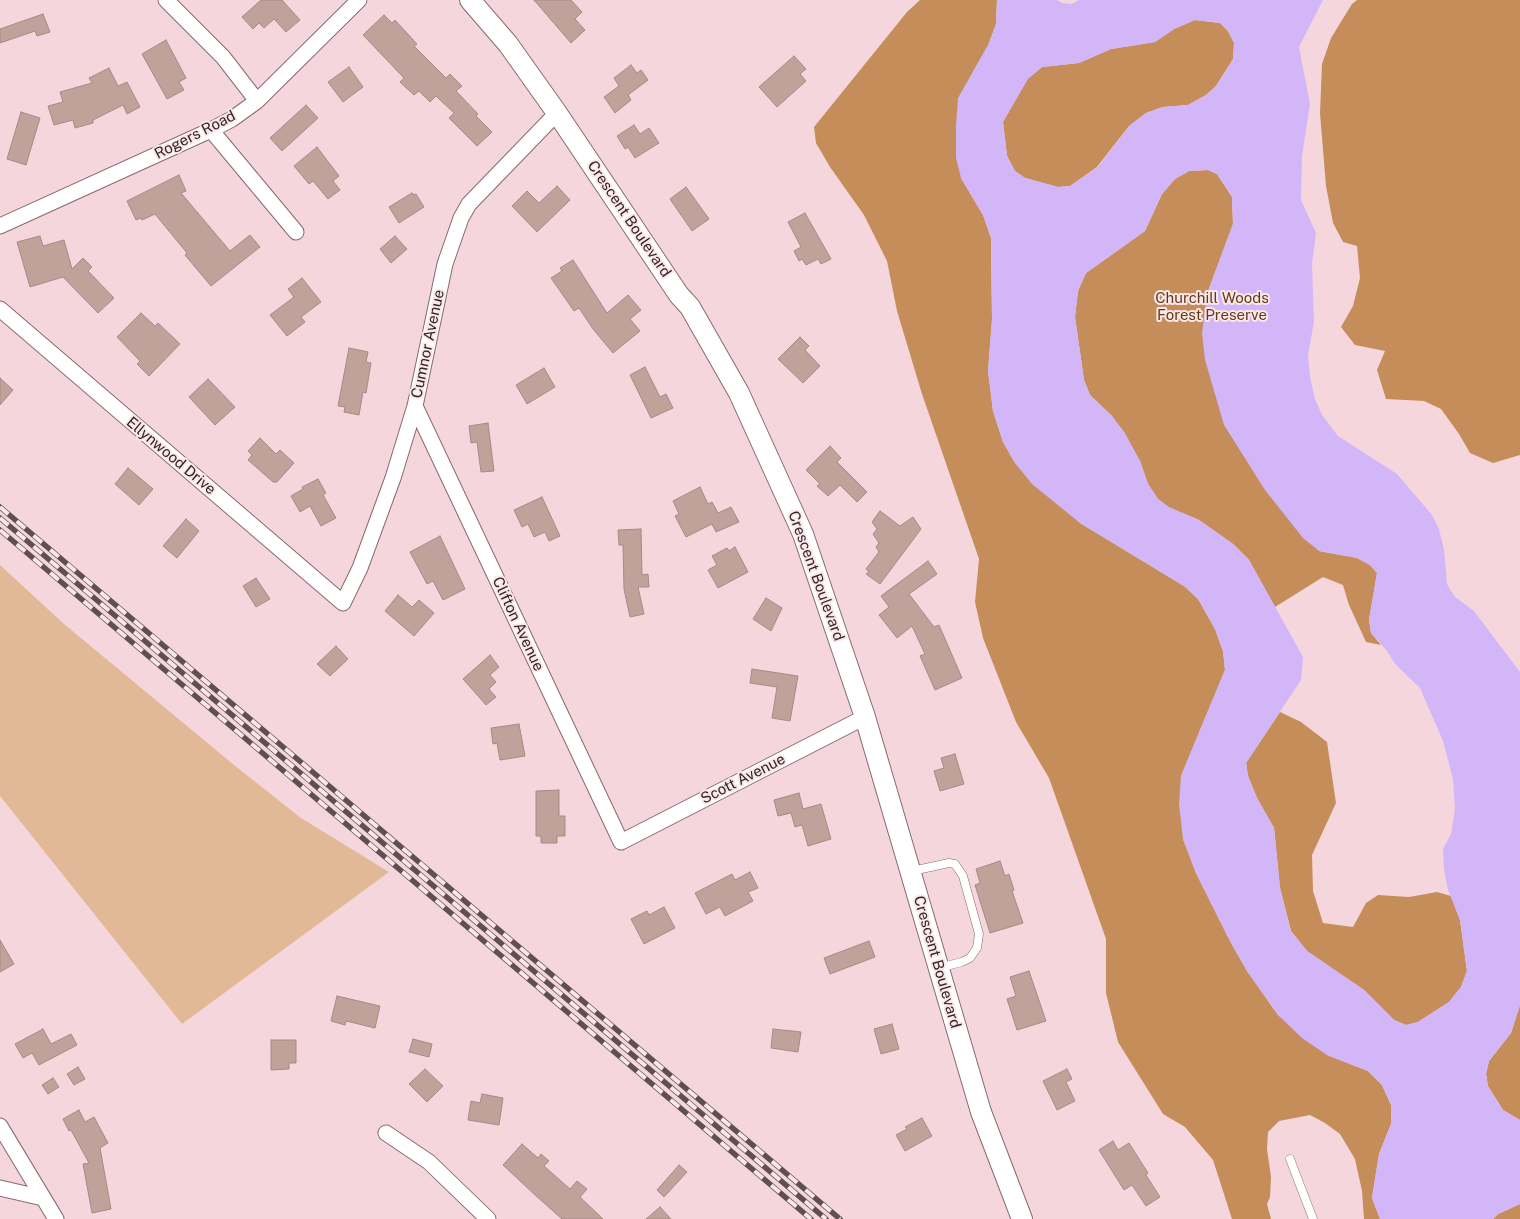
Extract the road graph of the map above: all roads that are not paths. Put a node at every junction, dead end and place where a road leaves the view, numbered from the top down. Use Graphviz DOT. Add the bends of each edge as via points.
graph roads {
  1 [pos="166,0"];
  2 [pos="359,0"];
  3 [pos="470,0"];
  4 [pos="257,101"];
  5 [pos="557,113"];
  6 [pos="211,130"];
  7 [pos="0,226"];
  8 [pos="296,232"];
  9 [pos="0,309"];
  10 [pos="415,406"];
  11 [pos="343,603"];
  12 [pos="865,717"];
  13 [pos="621,842"];
  14 [pos="910,872"];
  15 [pos="938,968"];
  16 [pos="0,1126"];
  17 [pos="386,1133"];
  18 [pos="1290,1159"];
  19 [pos="0,1188"];
  20 [pos="43,1198"];
  21 [pos="56,1219"];
  22 [pos="488,1219"];
  23 [pos="1022,1219"];
  24 [pos="1313,1219"];
  1 -- 4 [label="street" via="223,57"];
  2 -- 4 [label="street, Rogers Road"];
  3 -- 5 [label="street, Crescent Boulevard" via="508,44"];
  4 -- 6 [label="street, Rogers Road"];
  5 -- 10 [label="street, Cumnor Avenue" via="469,204 461,218 445,264"];
  5 -- 12 [label="street, Crescent Boulevard" via="679,295 690,306 739,393 803,534"];
  6 -- 7 [label="street, Rogers Road"];
  6 -- 8 [label="street"];
  9 -- 11 [label="street, Ellynwood Drive"];
  10 -- 11 [label="street, Cumnor Avenue" via="381,512"];
  10 -- 13 [label="street, Clifton Avenue"];
  12 -- 13 [label="street, Scott Avenue"];
  12 -- 14 [label="street, Crescent Boulevard"];
  14 -- 15 [label="street, Crescent Boulevard"];
  14 -- 15 [label="lane" via="955,864 965,884 979,934 977,948 970,958"];
  15 -- 23 [label="street, Crescent Boulevard" via="981,1112"];
  16 -- 20 [label="street"];
  17 -- 22 [label="street" via="429,1162"];
  18 -- 24 [label="lane"];
  19 -- 20 [label="street"];
  20 -- 21 [label="street"];
}
